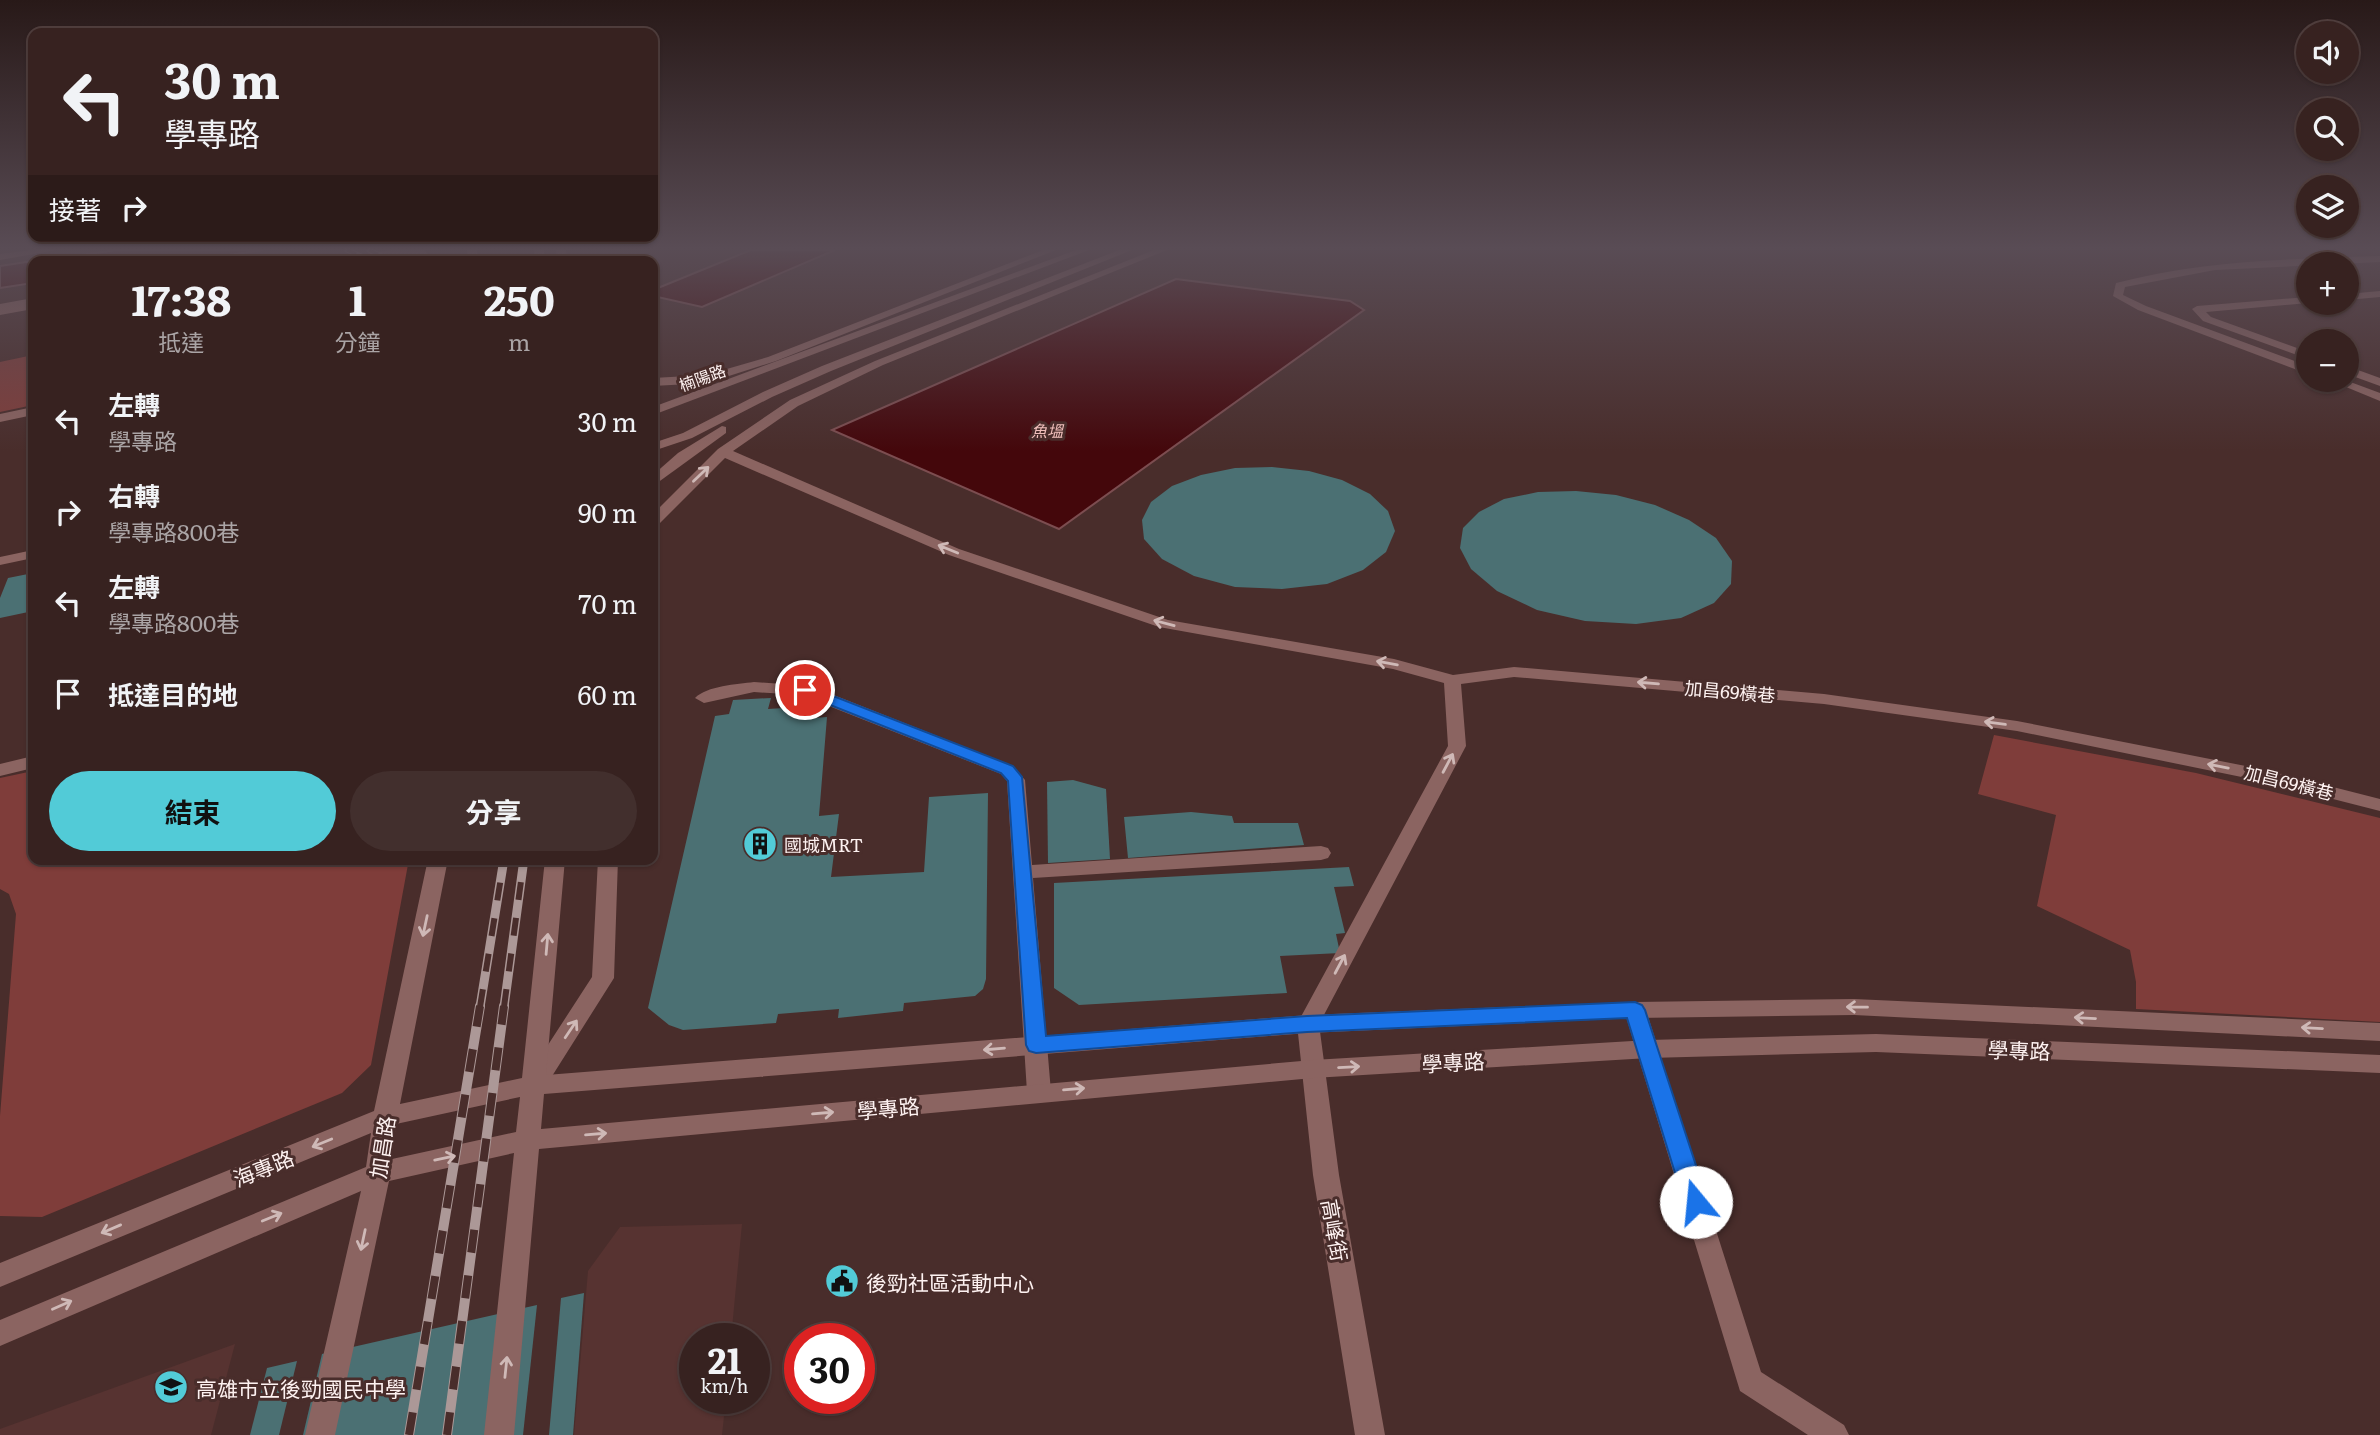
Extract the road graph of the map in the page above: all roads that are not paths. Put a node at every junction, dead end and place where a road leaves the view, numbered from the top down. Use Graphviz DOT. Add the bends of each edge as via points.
graph roads {
  1 [pos="880,317"];
  2 [pos="907,317"];
  3 [pos="956,317"];
  4 [pos="994,317"];
  5 [pos="2165,317"];
  6 [pos="2204,317"];
  7 [pos="867,352"];
  8 [pos="2296,352"];
  9 [pos="2296,366"];
  10 [pos="758,373"];
  11 [pos="2359,374"];
  12 [pos="707,379"];
  13 [pos="658,382"];
  14 [pos="2380,382"];
  15 [pos="2359,389"];
  16 [pos="2380,397"];
  17 [pos="658,409"];
  18 [pos="28,412"];
  19 [pos="0,418"];
  20 [pos="658,445"];
  21 [pos="723,452"];
  22 [pos="658,478"];
  23 [pos="658,517"];
  24 [pos="28,555"];
  25 [pos="0,561"];
  26 [pos="1454,680"];
  27 [pos="704,698"];
  28 [pos="28,763"];
  29 [pos="0,770"];
  30 [pos="2380,805"];
  31 [pos="1321,853"];
  32 [pos="438,865"];
  33 [pos="554,865"];
  34 [pos="607,865"];
  35 [pos="1023,872"];
  36 [pos="1635,1010"];
  37 [pos="1307,1024"];
  38 [pos="2380,1032"];
  39 [pos="1036,1045"];
  40 [pos="1649,1049"];
  41 [pos="2380,1065"];
  42 [pos="1313,1069"];
  43 [pos="534,1085"];
  44 [pos="1039,1092"];
  45 [pos="385,1117"];
  46 [pos="528,1140"];
  47 [pos="378,1173"];
  48 [pos="0,1275"];
  49 [pos="0,1333"];
  50 [pos="320,1435"];
  51 [pos="499,1435"];
  52 [pos="1370,1435"];
  53 [pos="1834,1435"];
  1 -- 12 [label="street"];
  2 -- 10 [label="street, 楠陽路"];
  3 -- 7 [label="street"];
  4 -- 21 [label="street" via="794,402"];
  5 -- 9 [label="street"];
  6 -- 8 [label="street"];
  7 -- 20 [label="street" via="780,388 701,430"];
  7 -- 22 [label="street" via="734,423"];
  10 -- 12 [label="street"];
  10 -- 17 [label="street, 楠陽路"];
  11 -- 14 [label="street"];
  12 -- 13 [label="street"];
  15 -- 16 [label="street"];
  18 -- 19 [label="street"];
  23 -- 21 [label="street, one-way"];
  26 -- 21 [label="street, one-way" via="1394,664 1165,624 954,552"];
  24 -- 25 [label="street"];
  30 -- 26 [label="street, 加昌69橫巷, one-way" via="2266,776 2017,726 1824,699 1514,672"];
  37 -- 26 [label="street, one-way" via="1457,746 1459,730 1451,692"];
  27 -- 35 [label="street" via="747,685 805,690 1007,770 1016,780"];
  28 -- 29 [label="street"];
  31 -- 35 [label="street"];
  32 -- 45 [label="street, 加昌路, one-way"];
  43 -- 33 [label="street, one-way"];
  43 -- 34 [label="street, one-way" via="603,978"];
  35 -- 39 [label="street"];
  36 -- 37 [label="street, 學專路"];
  38 -- 36 [label="street, 學專路, one-way" via="1854,1007"];
  36 -- 40 [label="street"];
  37 -- 39 [label="street, 學專路"];
  37 -- 42 [label="street, 高峰街"];
  39 -- 43 [label="street, 學專路, one-way"];
  39 -- 44 [label="street"];
  40 -- 41 [label="street, 學專路" via="1876,1043"];
  42 -- 40 [label="street, 學專路, one-way"];
  40 -- 53 [label="street" via="1751,1381"];
  44 -- 42 [label="street, 學專路, one-way"];
  42 -- 52 [label="street, 高峰街"];
  43 -- 45 [label="street, 海專路"];
  43 -- 46 [label="street"];
  46 -- 44 [label="street, 學專路, one-way"];
  45 -- 47 [label="street, 加昌路"];
  45 -- 48 [label="street, 海專路, one-way"];
  47 -- 46 [label="street, one-way"];
  51 -- 46 [label="street, one-way"];
  49 -- 47 [label="street, one-way"];
  47 -- 50 [label="street, 加昌路, one-way"];
}
